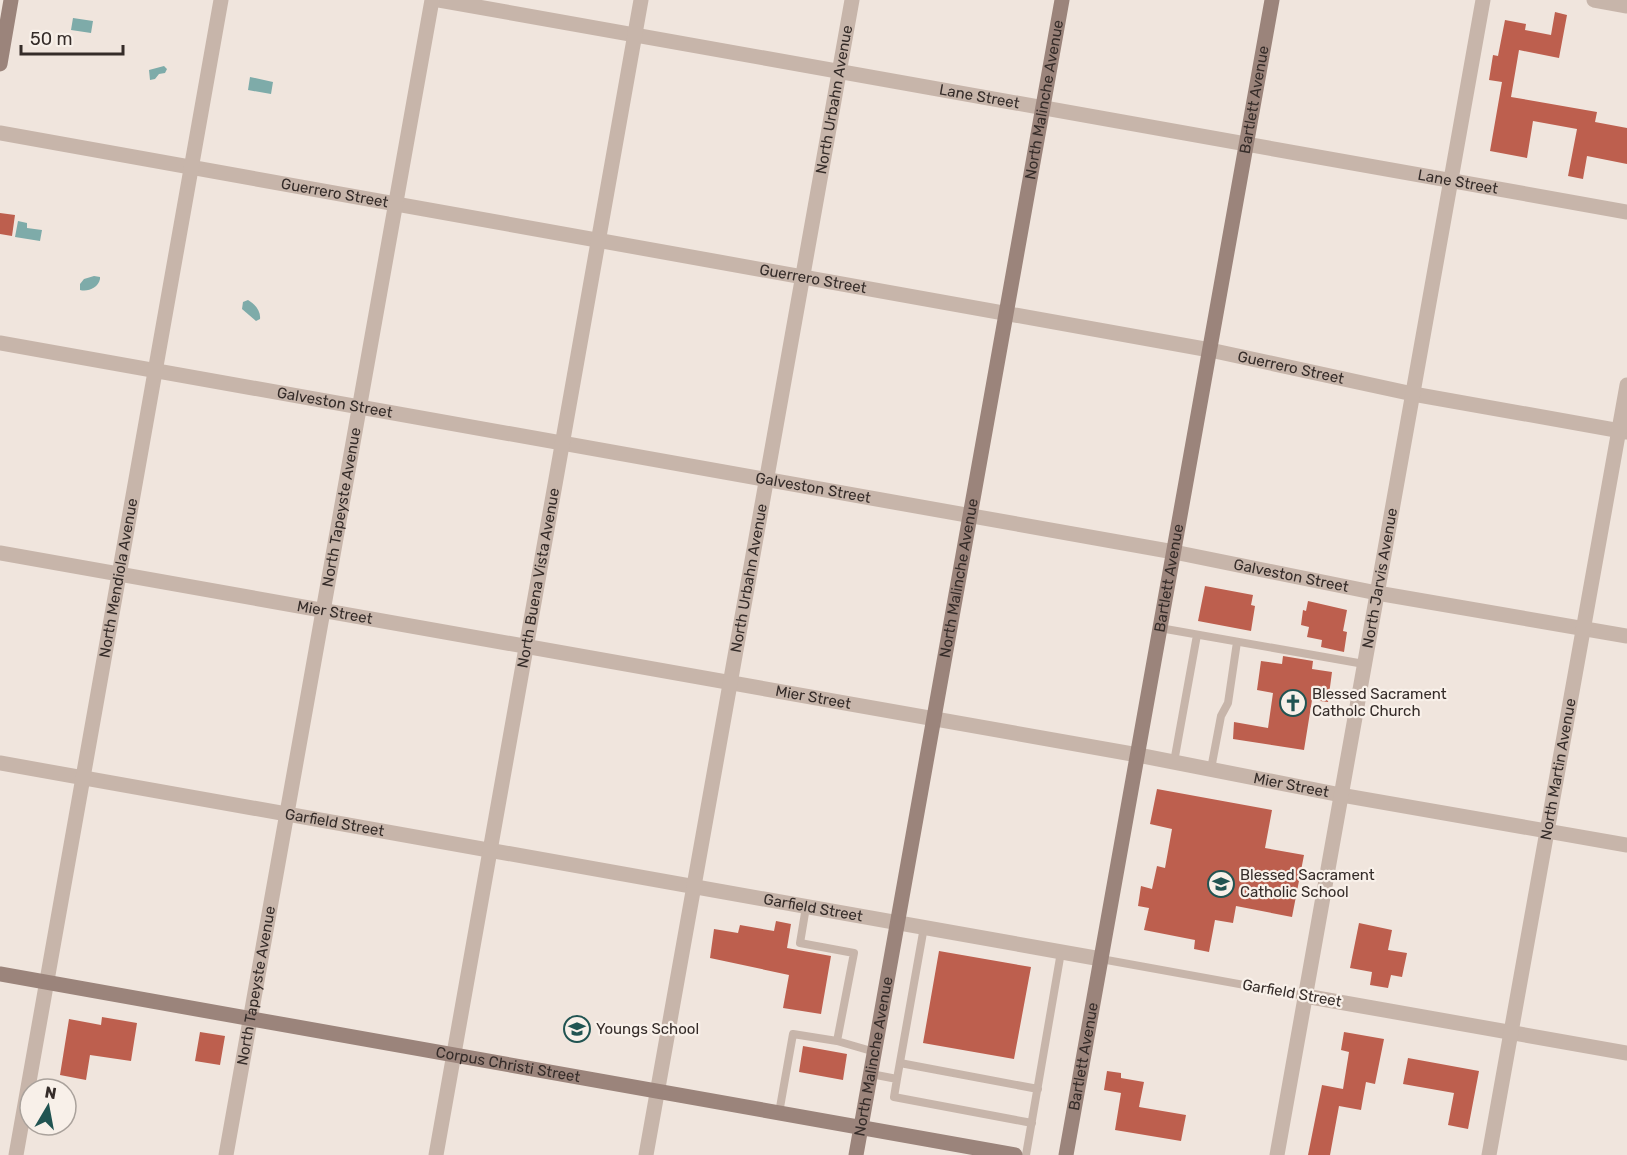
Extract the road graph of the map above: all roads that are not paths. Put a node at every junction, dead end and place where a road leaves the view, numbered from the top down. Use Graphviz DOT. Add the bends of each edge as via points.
graph roads {
  1 [pos="12,0"];
  2 [pos="221,0"];
  3 [pos="432,0"];
  4 [pos="439,0"];
  5 [pos="641,0"];
  6 [pos="852,0"];
  7 [pos="1062,0"];
  8 [pos="1272,0"];
  9 [pos="1482,0"];
  10 [pos="1594,0"];
  11 [pos="1627,6"];
  12 [pos="634,35"];
  13 [pos="0,64"];
  14 [pos="839,71"];
  15 [pos="1043,107"];
  16 [pos="0,133"];
  17 [pos="1247,143"];
  18 [pos="191,167"];
  19 [pos="1450,181"];
  20 [pos="396,204"];
  21 [pos="1627,212"];
  22 [pos="598,240"];
  23 [pos="803,277"];
  24 [pos="1006,314"];
  25 [pos="0,343"];
  26 [pos="1210,350"];
  27 [pos="155,371"];
  28 [pos="1627,385"];
  29 [pos="1413,394"];
  30 [pos="360,407"];
  31 [pos="1623,431"];
  32 [pos="562,444"];
  33 [pos="766,480"];
  34 [pos="970,517"];
  35 [pos="1174,552"];
  36 [pos="0,553"];
  37 [pos="119,574"];
  38 [pos="1377,592"];
  39 [pos="323,611"];
  40 [pos="1160,628"];
  41 [pos="1584,629"];
  42 [pos="1197,635"];
  43 [pos="1627,636"];
  44 [pos="1238,642"];
  45 [pos="526,646"];
  46 [pos="1364,664"];
  47 [pos="730,683"];
  48 [pos="934,719"];
  49 [pos="1138,755"];
  50 [pos="1174,762"];
  51 [pos="0,764"];
  52 [pos="1211,770"];
  53 [pos="83,778"];
  54 [pos="1341,795"];
  55 [pos="287,814"];
  56 [pos="1547,831"];
  57 [pos="1627,845"];
  58 [pos="490,851"];
  59 [pos="694,887"];
  60 [pos="806,907"];
  61 [pos="897,923"];
  62 [pos="924,927"];
  63 [pos="1061,952"];
  64 [pos="1101,959"];
  65 [pos="0,974"];
  66 [pos="46,982"];
  67 [pos="1305,996"];
  68 [pos="250,1019"];
  69 [pos="1511,1032"];
  70 [pos="837,1041"];
  71 [pos="875,1052"];
  72 [pos="1627,1053"];
  73 [pos="454,1055"];
  74 [pos="900,1063"];
  75 [pos="871,1074"];
  76 [pos="897,1078"];
  77 [pos="1038,1089"];
  78 [pos="657,1091"];
  79 [pos="779,1113"];
  80 [pos="1032,1123"];
  81 [pos="861,1128"];
  82 [pos="16,1155"];
  83 [pos="226,1155"];
  84 [pos="436,1155"];
  85 [pos="646,1155"];
  86 [pos="856,1155"];
  87 [pos="1015,1155"];
  88 [pos="1026,1155"];
  89 [pos="1066,1155"];
  90 [pos="1276,1155"];
  91 [pos="1489,1155"];
  1 -- 13 [label="main road"];
  2 -- 18 [label="street, North Mendiola Avenue"];
  3 -- 20 [label="street, North Tapeyste Avenue"];
  4 -- 12 [label="street, Lane Street"];
  5 -- 12 [label="street, North Buena Vista Avenue"];
  6 -- 14 [label="street, North Urbahn Avenue"];
  7 -- 15 [label="main road, North Malinche Avenue"];
  8 -- 17 [label="main road, Bartlett Avenue"];
  9 -- 19 [label="street, North Jarvis Avenue"];
  10 -- 11 [label="street"];
  12 -- 14 [label="street, Lane Street"];
  12 -- 22 [label="street, North Buena Vista Avenue"];
  14 -- 15 [label="street, Lane Street"];
  14 -- 23 [label="street, North Urbahn Avenue"];
  15 -- 17 [label="street, Lane Street"];
  15 -- 24 [label="main road, North Malinche Avenue"];
  16 -- 18 [label="street, Guerrero Street"];
  17 -- 19 [label="street, Lane Street"];
  17 -- 26 [label="main road, Bartlett Avenue"];
  18 -- 20 [label="street, Guerrero Street"];
  18 -- 27 [label="street, North Mendiola Avenue"];
  19 -- 21 [label="street, Lane Street"];
  19 -- 29 [label="street, North Jarvis Avenue"];
  20 -- 22 [label="street, Guerrero Street"];
  20 -- 30 [label="street, North Tapeyste Avenue"];
  22 -- 23 [label="street, Guerrero Street"];
  22 -- 32 [label="street, North Buena Vista Avenue"];
  23 -- 24 [label="street, Guerrero Street"];
  23 -- 33 [label="street, North Urbahn Avenue"];
  24 -- 26 [label="street, Guerrero Street"];
  24 -- 34 [label="main road, North Malinche Avenue"];
  25 -- 27 [label="street, Galveston Street"];
  26 -- 29 [label="street, Guerrero Street"];
  26 -- 35 [label="main road, Bartlett Avenue"];
  27 -- 30 [label="street, Galveston Street"];
  27 -- 37 [label="street, North Mendiola Avenue"];
  28 -- 31 [label="street, North Martin Avenue"];
  29 -- 31 [label="street, Guerrero Street"];
  29 -- 38 [label="street, North Jarvis Avenue"];
  30 -- 32 [label="street, Galveston Street"];
  30 -- 39 [label="street, North Tapeyste Avenue"];
  31 -- 41 [label="street, North Martin Avenue"];
  32 -- 33 [label="street, Galveston Street"];
  32 -- 45 [label="street, North Buena Vista Avenue"];
  33 -- 34 [label="street, Galveston Street"];
  33 -- 47 [label="street, North Urbahn Avenue"];
  34 -- 35 [label="street, Galveston Street"];
  34 -- 48 [label="main road, North Malinche Avenue"];
  35 -- 38 [label="street, Galveston Street"];
  35 -- 40 [label="main road, Bartlett Avenue"];
  36 -- 37 [label="street, Mier Street"];
  37 -- 39 [label="street, Mier Street"];
  37 -- 53 [label="street, North Mendiola Avenue"];
  38 -- 41 [label="street, Galveston Street"];
  38 -- 46 [label="street, North Jarvis Avenue"];
  39 -- 45 [label="street, Mier Street"];
  39 -- 55 [label="street, North Tapeyste Avenue"];
  40 -- 42 [label="lane"];
  40 -- 49 [label="main road, Bartlett Avenue"];
  41 -- 43 [label="street, Galveston Street"];
  41 -- 56 [label="street, North Martin Avenue"];
  42 -- 44 [label="lane"];
  42 -- 50 [label="lane"];
  44 -- 46 [label="lane"];
  44 -- 52 [label="lane"];
  45 -- 47 [label="street, Mier Street"];
  45 -- 58 [label="street, North Buena Vista Avenue"];
  46 -- 54 [label="street, North Jarvis Avenue"];
  47 -- 48 [label="street, Mier Street"];
  47 -- 59 [label="street, North Urbahn Avenue"];
  48 -- 49 [label="street, Mier Street"];
  48 -- 61 [label="main road, North Malinche Avenue"];
  49 -- 50 [label="street, Mier Street"];
  49 -- 64 [label="main road, Bartlett Avenue"];
  50 -- 52 [label="street, Mier Street"];
  51 -- 53 [label="street, Garfield Street"];
  52 -- 54 [label="street, Mier Street"];
  53 -- 55 [label="street, Garfield Street"];
  53 -- 66 [label="street, North Mendiola Avenue"];
  54 -- 56 [label="street, Mier Street"];
  54 -- 67 [label="street, North Jarvis Avenue"];
  55 -- 58 [label="street, Garfield Street"];
  55 -- 68 [label="street, North Tapeyste Avenue"];
  56 -- 57 [label="street, Mier Street"];
  56 -- 69 [label="street, North Martin Avenue"];
  58 -- 59 [label="street, Garfield Street"];
  58 -- 73 [label="street, North Buena Vista Avenue"];
  59 -- 60 [label="street, Garfield Street"];
  59 -- 78 [label="street, North Urbahn Avenue"];
  60 -- 61 [label="street, Garfield Street"];
  60 -- 70 [label="lane" via="800,943 854,953"];
  61 -- 62 [label="street, Garfield Street"];
  61 -- 71 [label="main road, North Malinche Avenue"];
  62 -- 63 [label="street, Garfield Street"];
  62 -- 74 [label="lane"];
  63 -- 64 [label="street, Garfield Street"];
  63 -- 77 [label="lane"];
  64 -- 67 [label="lane, Garfield Street"];
  64 -- 89 [label="main road, Bartlett Avenue"];
  65 -- 66 [label="main road, Corpus Christi Street"];
  66 -- 68 [label="main road, Corpus Christi Street"];
  66 -- 82 [label="street, North Mendiola Avenue"];
  67 -- 69 [label="street, Garfield Street"];
  67 -- 90 [label="street, North Jarvis Avenue"];
  68 -- 73 [label="main road, Corpus Christi Street"];
  68 -- 83 [label="street, North Tapeyste Avenue"];
  69 -- 72 [label="street, Garfield Street"];
  69 -- 91 [label="street, North Martin Avenue"];
  70 -- 71 [label="lane"];
  70 -- 79 [label="lane" via="793,1034"];
  71 -- 75 [label="main road, North Malinche Avenue"];
  73 -- 78 [label="main road, Corpus Christi Street"];
  73 -- 84 [label="street, North Buena Vista Avenue"];
  74 -- 76 [label="lane"];
  74 -- 77 [label="lane"];
  75 -- 76 [label="lane"];
  75 -- 81 [label="main road, North Malinche Avenue"];
  76 -- 80 [label="lane" via="894,1097"];
  77 -- 80 [label="lane"];
  78 -- 79 [label="main road, Corpus Christi Street"];
  78 -- 85 [label="street, North Urbahn Avenue"];
  79 -- 81 [label="main road, Corpus Christi Street"];
  80 -- 88 [label="lane"];
  81 -- 86 [label="main road, North Malinche Avenue"];
  81 -- 87 [label="main road, Corpus Christi Street"];
}
